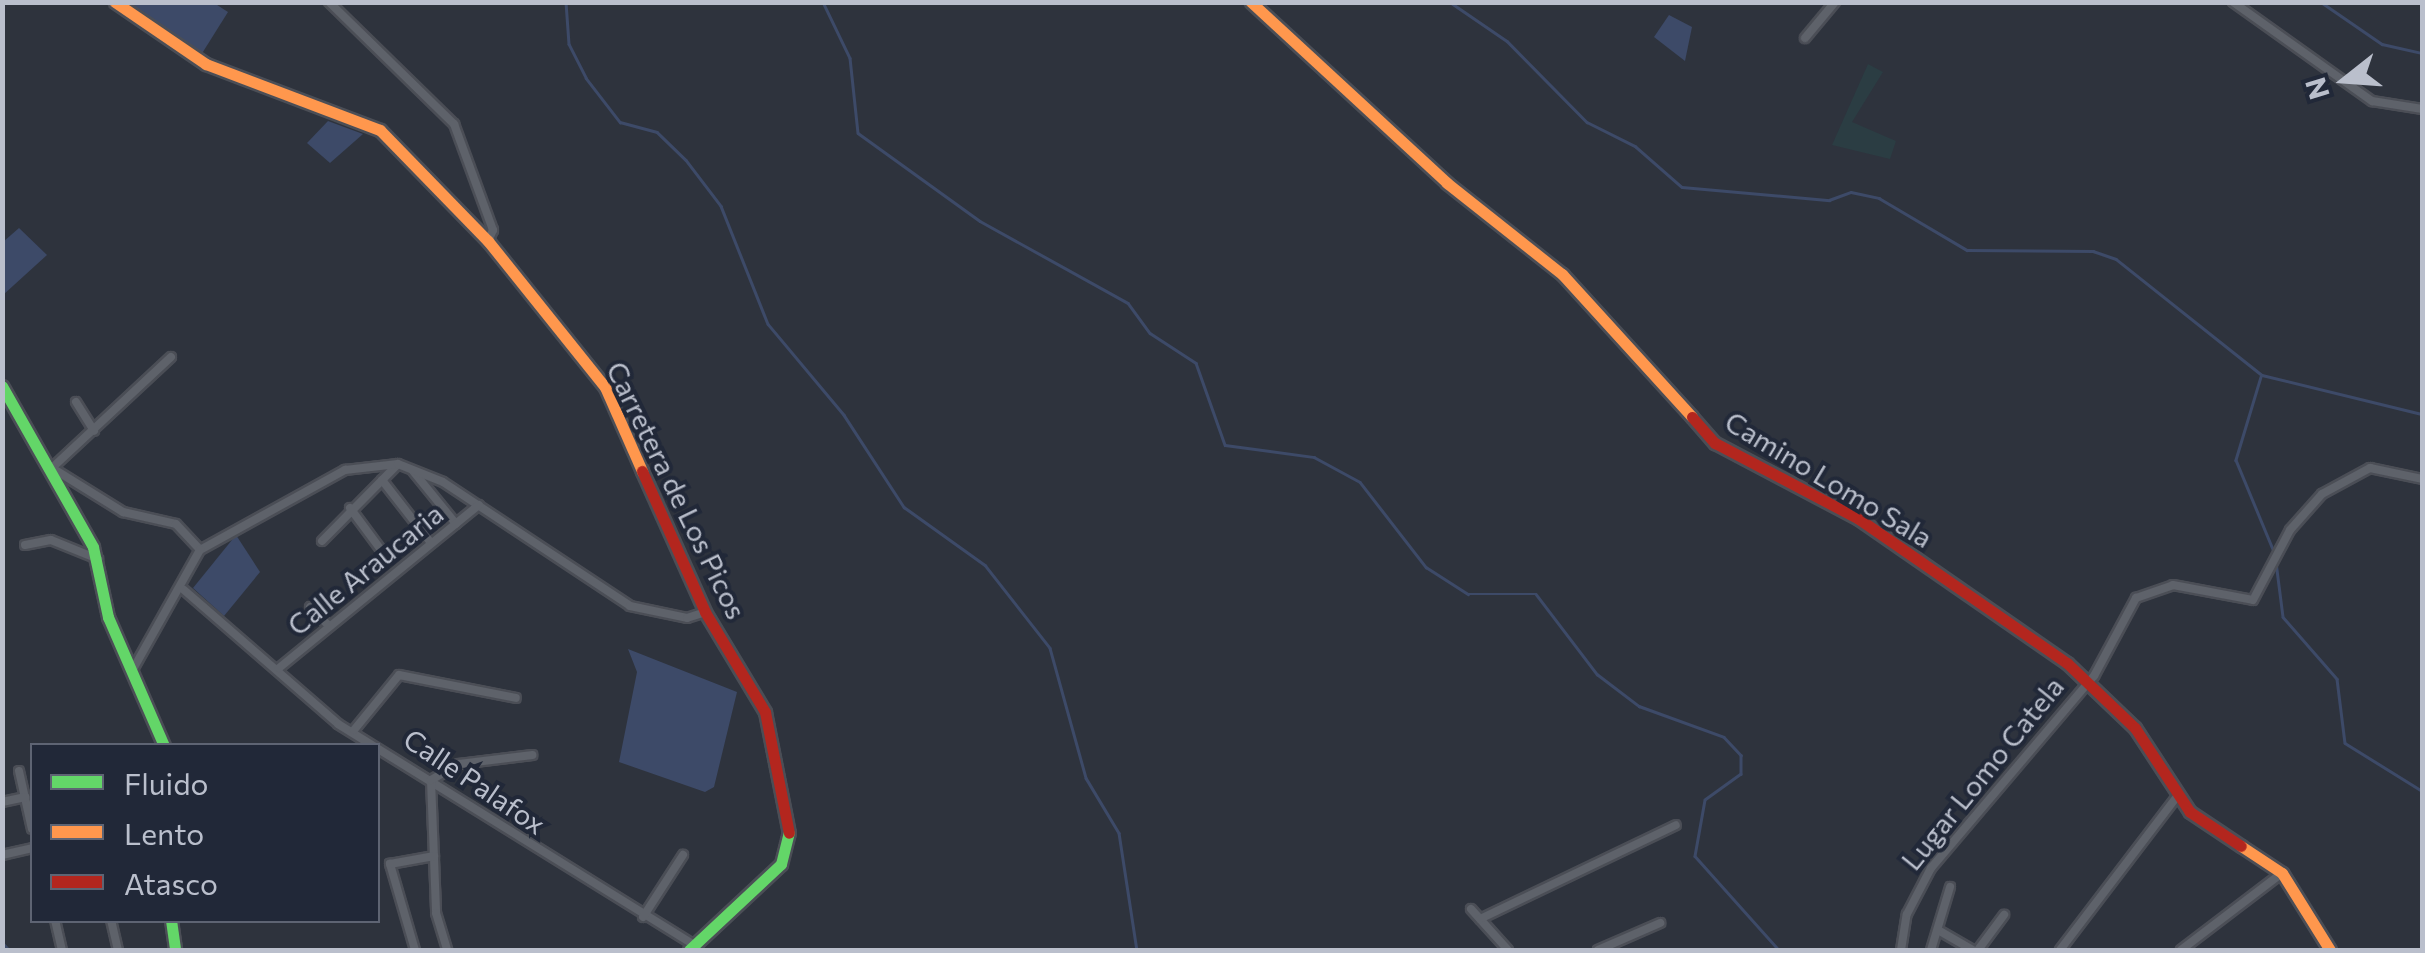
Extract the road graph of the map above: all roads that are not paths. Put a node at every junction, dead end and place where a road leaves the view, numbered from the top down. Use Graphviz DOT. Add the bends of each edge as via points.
graph roads {
  1 [pos="116,2"];
  2 [pos="329,2"];
  3 [pos="1252,2"];
  4 [pos="1835,2"];
  5 [pos="2233,2"];
  6 [pos="1805,38"];
  7 [pos="2422,108"];
  8 [pos="488,241"];
  9 [pos="172,357"];
  10 [pos="2,386"];
  11 [pos="76,402"];
  12 [pos="94,430"];
  13 [pos="398,464"];
  14 [pos="52,468"];
  15 [pos="410,468"];
  16 [pos="2422,479"];
  17 [pos="382,480"];
  18 [pos="479,505"];
  19 [pos="350,508"];
  20 [pos="456,524"];
  21 [pos="322,541"];
  22 [pos="431,543"];
  23 [pos="25,545"];
  24 [pos="379,548"];
  25 [pos="200,550"];
  26 [pos="98,558"];
  27 [pos="184,590"];
  28 [pos="310,607"];
  29 [pos="704,612"];
  30 [pos="328,625"];
  31 [pos="279,668"];
  32 [pos="132,670"];
  33 [pos="2084,682"];
  34 [pos="516,698"];
  35 [pos="354,730"];
  36 [pos="163,743"];
  37 [pos="374,743"];
  38 [pos="380,747"];
  39 [pos="532,754"];
  40 [pos="19,771"];
  41 [pos="432,780"];
  42 [pos="25,797"];
  43 [pos="2176,798"];
  44 [pos="2,802"];
  45 [pos="30,820"];
  46 [pos="1676,825"];
  47 [pos="30,848"];
  48 [pos="2,855"];
  49 [pos="683,855"];
  50 [pos="434,856"];
  51 [pos="2282,873"];
  52 [pos="1950,888"];
  53 [pos="1471,909"];
  54 [pos="2004,914"];
  55 [pos="643,917"];
  56 [pos="1480,919"];
  57 [pos="56,923"];
  58 [pos="112,923"];
  59 [pos="172,923"];
  60 [pos="1660,923"];
  61 [pos="1938,930"];
  62 [pos="692,948"];
  63 [pos="62,950"];
  64 [pos="118,950"];
  65 [pos="175,950"];
  66 [pos="415,950"];
  67 [pos="447,950"];
  68 [pos="1508,950"];
  69 [pos="1598,950"];
  70 [pos="1901,950"];
  71 [pos="1931,950"];
  72 [pos="1975,950"];
  73 [pos="2060,950"];
  74 [pos="2181,950"];
  75 [pos="2330,950"];
  1 -- 8 [label="street, Carretera de Los Picos" via="206,64 380,130"];
  2 -- 8 [label="street" via="454,124 493,230"];
  3 -- 33 [label="street, Camino Lomo Sala" via="1572,284 1715,444 1859,519"];
  4 -- 6 [label="street"];
  5 -- 7 [label="street" via="2372,100"];
  8 -- 29 [label="street, Carretera de Los Picos" via="605,387"];
  9 -- 12 [label="street"];
  10 -- 14 [label="street"];
  11 -- 12 [label="street"];
  12 -- 14 [label="street"];
  13 -- 15 [label="street"];
  13 -- 17 [label="street"];
  13 -- 25 [label="street" via="374,462 321,482"];
  14 -- 25 [label="street" via="124,512 176,524"];
  14 -- 26 [label="street"];
  15 -- 18 [label="street"];
  15 -- 20 [label="street"];
  16 -- 33 [label="street, Lugar Lomo Catela" via="2370,468 2322,494 2290,530 2252,600 2173,584 2136,598"];
  17 -- 19 [label="street"];
  17 -- 22 [label="street"];
  18 -- 20 [label="street, Calle Araucaria"];
  18 -- 29 [label="street" via="630,606 687,618"];
  19 -- 21 [label="street"];
  19 -- 24 [label="street"];
  20 -- 22 [label="street, Calle Araucaria"];
  22 -- 30 [label="street, Calle Araucaria"];
  23 -- 26 [label="street" via="50,540"];
  25 -- 27 [label="street"];
  26 -- 32 [label="street" via="108,618"];
  27 -- 31 [label="street, Calle Palafox"];
  27 -- 32 [label="street"];
  28 -- 30 [label="street"];
  29 -- 62 [label="street, Carretera de Los Picos" via="765,712 790,836 782,864"];
  30 -- 31 [label="street, Calle Araucaria"];
  31 -- 35 [label="street, Calle Palafox"];
  32 -- 36 [label="street"];
  33 -- 43 [label="street, Camino Lomo Sala" via="2135,728"];
  33 -- 70 [label="street, Lugar Lomo Catela" via="1931,868 1906,914"];
  34 -- 35 [label="street" via="399,675"];
  35 -- 37 [label="street, Calle Palafox"];
  38 -- 41 [label="street, Calle Palafox"];
  39 -- 41 [label="street" via="460,764"];
  40 -- 42 [label="street"];
  41 -- 50 [label="street"];
  41 -- 55 [label="street, Calle Palafox"];
  42 -- 44 [label="street"];
  42 -- 45 [label="street"];
  43 -- 51 [label="street, Camino Lomo Sala"];
  43 -- 73 [label="street"];
  46 -- 56 [label="street"];
  47 -- 48 [label="street"];
  49 -- 55 [label="street"];
  50 -- 66 [label="street" via="390,864"];
  50 -- 67 [label="street"];
  51 -- 74 [label="street"];
  51 -- 75 [label="street, Camino Lomo Sala"];
  52 -- 61 [label="street"];
  53 -- 56 [label="street"];
  54 -- 72 [label="street"];
  55 -- 62 [label="street, Calle Palafox"];
  56 -- 68 [label="street"];
  57 -- 63 [label="street"];
  58 -- 64 [label="street"];
  59 -- 65 [label="street"];
  60 -- 69 [label="street"];
  61 -- 71 [label="street"];
  61 -- 72 [label="street"];
}
